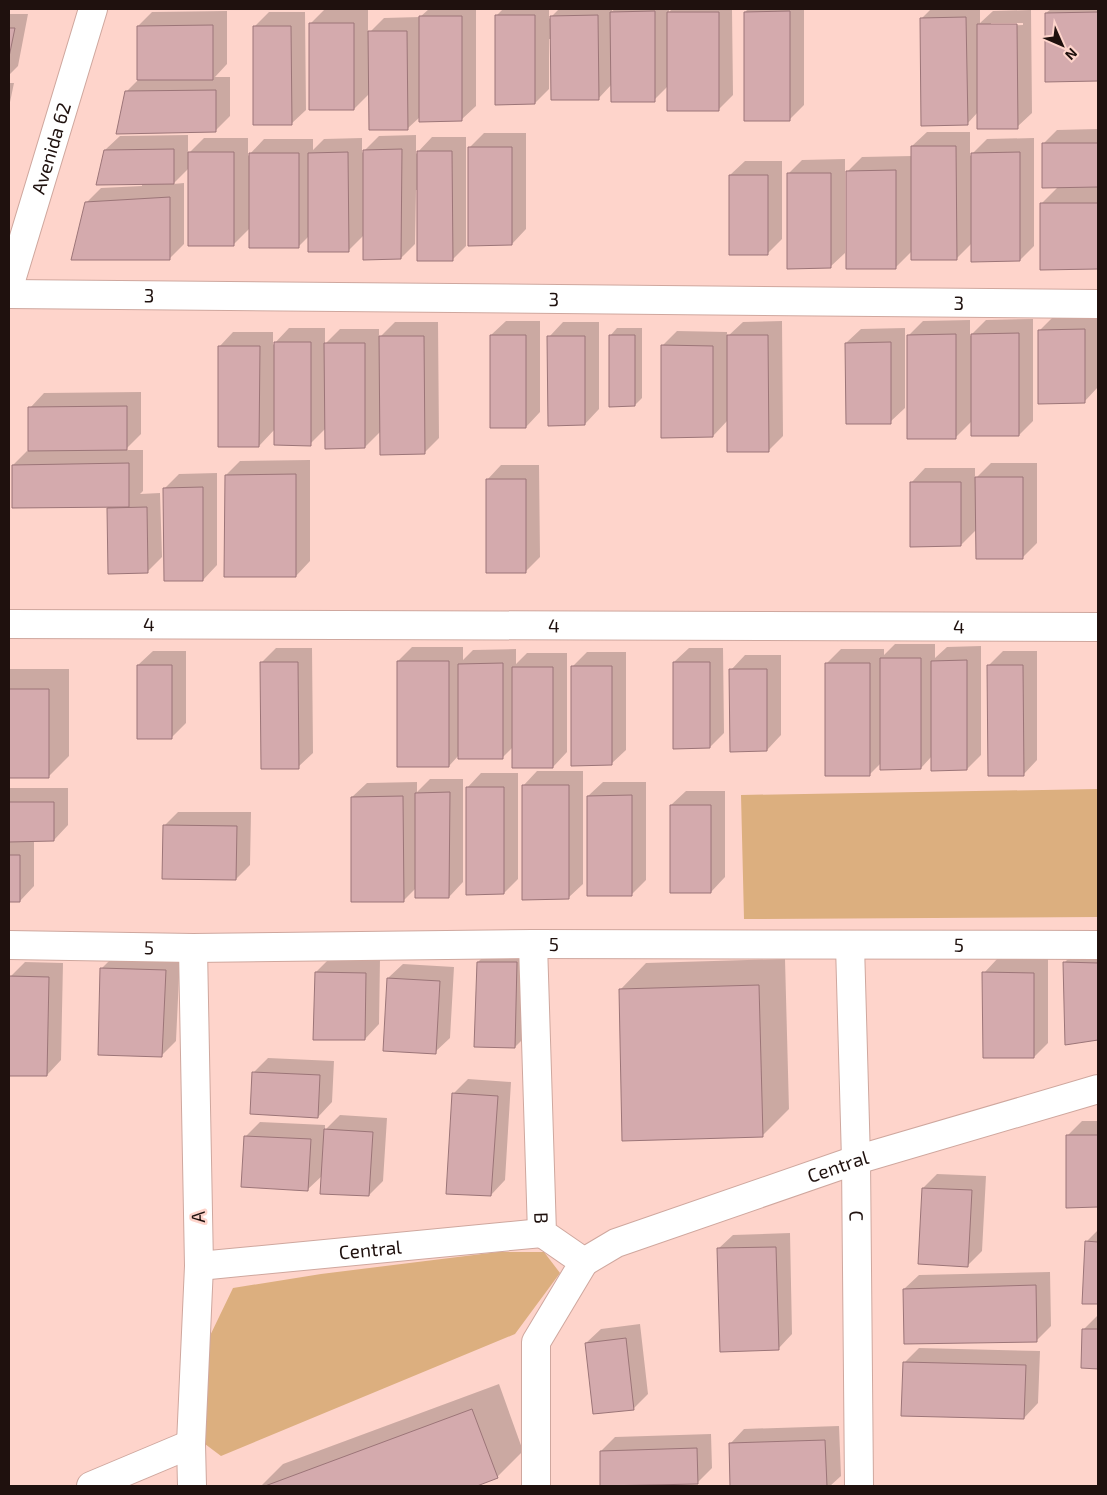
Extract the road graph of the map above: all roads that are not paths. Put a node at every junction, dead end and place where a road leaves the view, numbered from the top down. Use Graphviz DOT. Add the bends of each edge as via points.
graph roads {
  1 [pos="94,9"];
  2 [pos="9,287"];
  3 [pos="9,294"];
  4 [pos="1098,304"];
  5 [pos="9,624"];
  6 [pos="1098,627"];
  7 [pos="534,944"];
  8 [pos="9,945"];
  9 [pos="1098,945"];
  10 [pos="850,946"];
  11 [pos="193,948"];
  12 [pos="1098,1089"];
  13 [pos="856,1160"];
  14 [pos="542,1233"];
  15 [pos="584,1262"];
  16 [pos="199,1266"];
  17 [pos="191,1444"];
  18 [pos="91,1486"];
  19 [pos="192,1486"];
  20 [pos="536,1486"];
  21 [pos="859,1486"];
  1 -- 2 [label="street, Avenida 62"];
  3 -- 4 [label="street, 3"];
  5 -- 6 [label="street, 4"];
  7 -- 10 [label="street, 5"];
  7 -- 11 [label="street, 5"];
  7 -- 14 [label="street, B"];
  8 -- 11 [label="street, 5"];
  9 -- 10 [label="street, 5"];
  10 -- 13 [label="street, C"];
  11 -- 16 [label="street, A"];
  12 -- 13 [label="street, Central"];
  13 -- 15 [label="street, Central" via="616,1243"];
  13 -- 21 [label="street, C"];
  14 -- 15 [label="street, B"];
  14 -- 16 [label="street, Central"];
  15 -- 20 [label="street" via="536,1342"];
  16 -- 17 [label="street, A"];
  17 -- 18 [label="street"];
  17 -- 19 [label="street, A"];
}
